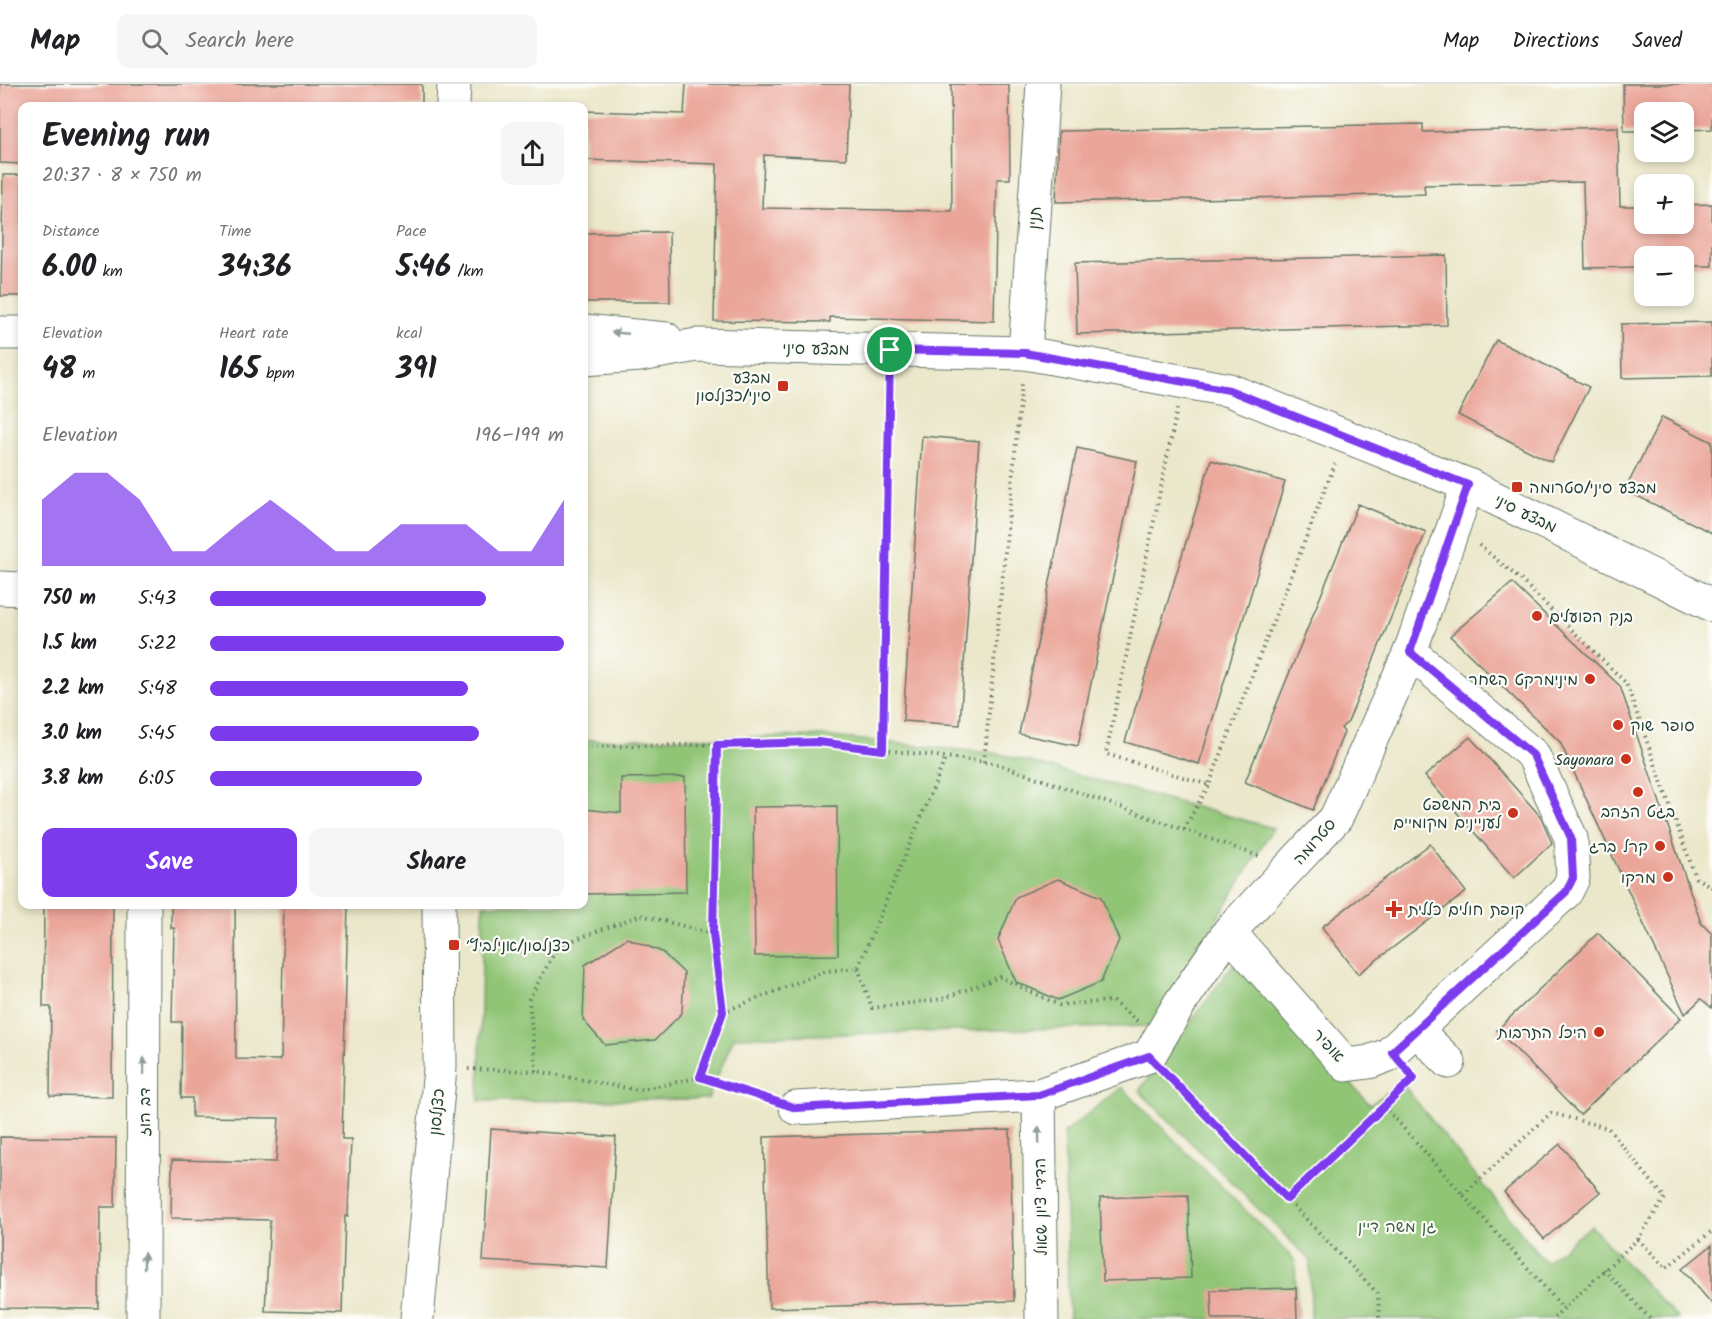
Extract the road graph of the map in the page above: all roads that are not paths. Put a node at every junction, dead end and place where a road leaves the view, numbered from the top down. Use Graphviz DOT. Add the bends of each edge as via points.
graph roads {
  1 [pos="454,84"];
  2 [pos="1043,84"];
  3 [pos="453,102"];
  4 [pos="588,331"];
  5 [pos="0,333"];
  6 [pos="18,333"];
  7 [pos="697,345"];
  8 [pos="1025,353"];
  9 [pos="588,359"];
  10 [pos="1468,485"];
  11 [pos="0,588"];
  12 [pos="18,589"];
  13 [pos="1711,601"];
  14 [pos="1410,652"];
  15 [pos="144,909"];
  16 [pos="439,909"];
  17 [pos="1229,932"];
  18 [pos="1416,1030"];
  19 [pos="1449,1062"];
  20 [pos="1039,1095"];
  21 [pos="796,1108"];
  22 [pos="143,1319"];
  23 [pos="417,1319"];
  24 [pos="1042,1319"];
  1 -- 3 [label="street"];
  2 -- 8 [label="street, תנין"];
  7 -- 4 [label="street, מבצע סיני, one-way" via="649,335"];
  5 -- 6 [label="street"];
  7 -- 8 [label="street, מבצע סיני"];
  7 -- 9 [label="street, מבצע סיני"];
  8 -- 10 [label="street, מבצע סיני" via="1229,390"];
  10 -- 13 [label="street, מבצע סיני"];
  10 -- 14 [label="street, סטרומה"];
  11 -- 12 [label="street"];
  14 -- 17 [label="street, סטרומה" via="1336,818"];
  14 -- 18 [label="street, אופיר" via="1533,755 1568,829 1574,861 1573,878 1566,892"];
  22 -- 15 [label="street, דב הוז, one-way"];
  16 -- 23 [label="street, כצנלסון" via="440,1068"];
  17 -- 18 [label="street, אופיר" via="1346,1065 1370,1062 1392,1052"];
  17 -- 20 [label="street, סטרומה" via="1154,1048"];
  18 -- 19 [label="street"];
  20 -- 21 [label="street"];
  24 -- 20 [label="street, הדדי ציון שאול, one-way"];
}
